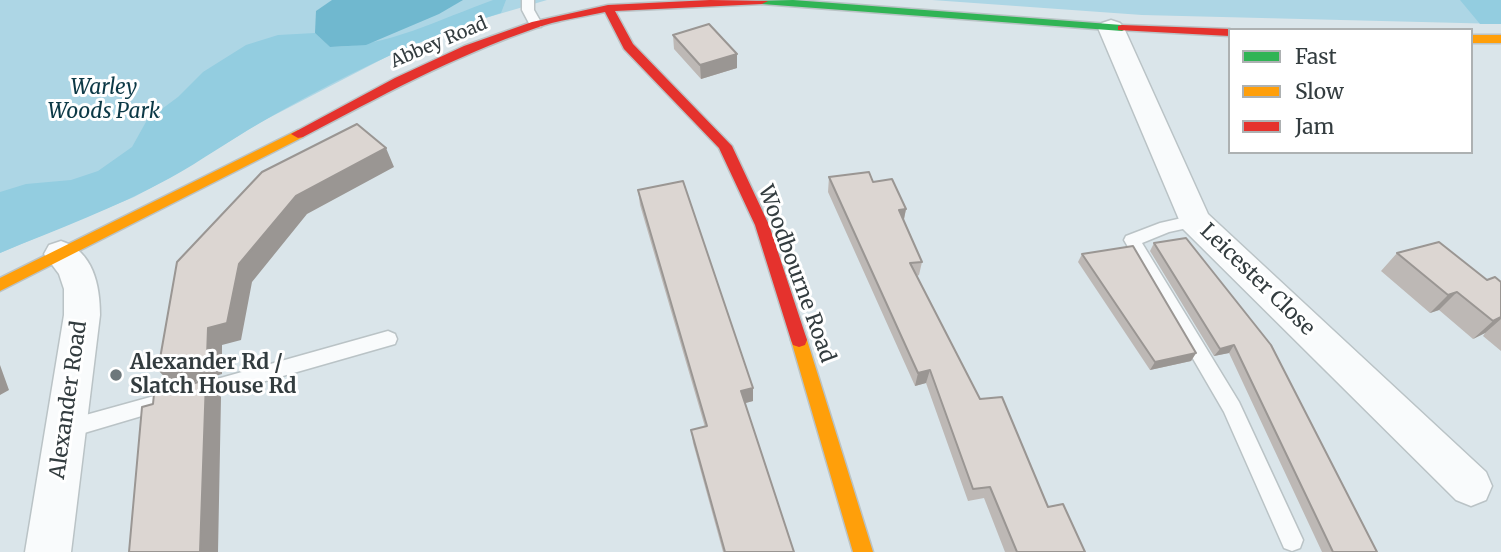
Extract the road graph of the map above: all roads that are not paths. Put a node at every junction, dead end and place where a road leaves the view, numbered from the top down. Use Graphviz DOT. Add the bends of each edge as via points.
graph roads {
  1 [pos="528,0"];
  2 [pos="608,8"];
  3 [pos="536,24"];
  4 [pos="1111,27"];
  5 [pos="1228,33"];
  6 [pos="1473,39"];
  7 [pos="1501,39"];
  8 [pos="1195,221"];
  9 [pos="61,254"];
  10 [pos="0,285"];
  11 [pos="388,339"];
  12 [pos="64,430"];
  13 [pos="1471,486"];
  14 [pos="1292,540"];
  15 [pos="48,552"];
  16 [pos="863,552"];
  1 -- 3 [label="lane"];
  2 -- 3 [label="street, Abbey Road"];
  2 -- 4 [label="street, Abbey Road" via="751,0"];
  2 -- 16 [label="street, Woodbourne Road" via="628,46 725,146 762,225"];
  3 -- 9 [label="street, Abbey Road" via="399,81"];
  4 -- 5 [label="street, Abbey Road"];
  4 -- 8 [label="street, Leicester Close"];
  6 -- 7 [label="street"];
  8 -- 13 [label="street, Leicester Close"];
  8 -- 14 [label="lane" via="1132,240 1232,408"];
  9 -- 10 [label="street, Abbey Road"];
  9 -- 12 [label="street, Alexander Road" via="74,268 82,289"];
  11 -- 12 [label="lane"];
  12 -- 15 [label="street, Alexander Road"];
}
